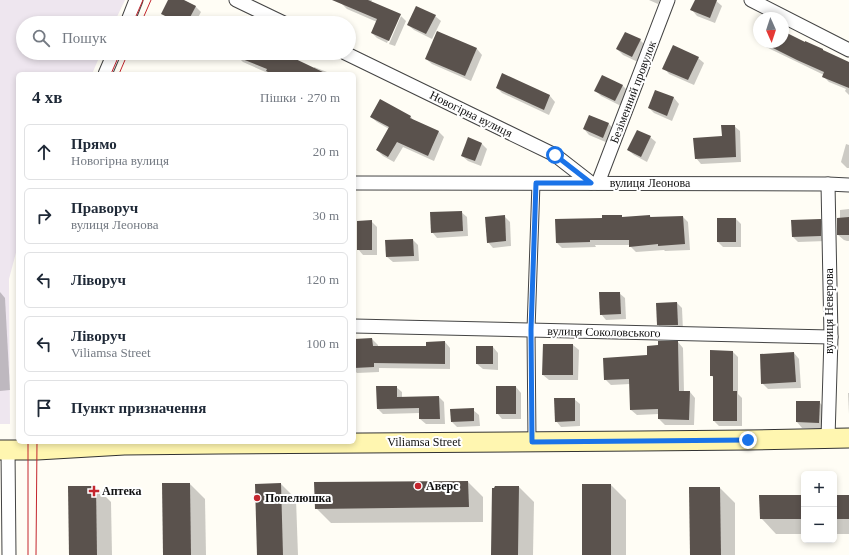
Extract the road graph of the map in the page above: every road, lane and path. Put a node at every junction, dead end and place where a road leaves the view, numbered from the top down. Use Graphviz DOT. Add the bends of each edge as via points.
graph roads {
  1 [pos="136,0"];
  2 [pos="236,0"];
  3 [pos="668,0"];
  4 [pos="759,2"];
  5 [pos="130,16"];
  6 [pos="269,16"];
  7 [pos="849,50"];
  8 [pos="356,58"];
  9 [pos="111,60"];
  10 [pos="106,72"];
  11 [pos="356,183"];
  12 [pos="536,183"];
  13 [pos="594,183"];
  14 [pos="828,184"];
  15 [pos="849,185"];
  16 [pos="356,326"];
  17 [pos="531,330"];
  18 [pos="830,337"];
  19 [pos="828,438"];
  20 [pos="849,438"];
  21 [pos="532,442"];
  22 [pos="356,443"];
  23 [pos="209,444"];
  24 [pos="74,445"];
  25 [pos="11,448"];
  26 [pos="9,555"];
  1 -- 5 [label="street"];
  2 -- 6 [label="street"];
  3 -- 13 [label="street, Безіменний провулок"];
  4 -- 7 [label="street"];
  8 -- 13 [label="street, Новогірна вулиця" via="555,155"];
  9 -- 10 [label="street"];
  11 -- 12 [label="street, вулиця Леонова"];
  12 -- 13 [label="street, вулиця Леонова"];
  12 -- 17 [label="lane"];
  13 -- 14 [label="street, вулиця Леонова"];
  14 -- 15 [label="street, вулиця Леонова"];
  14 -- 18 [label="street, вулиця Неверова"];
  16 -- 17 [label="street, вулиця Соколовського"];
  17 -- 18 [label="street, вулиця Соколовського"];
  17 -- 21 [label="lane"];
  18 -- 19 [label="street, вулиця Неверова"];
  19 -- 20 [label="street, Viliamsa Street"];
  19 -- 21 [label="street, Viliamsa Street"];
  21 -- 22 [label="street, Viliamsa Street"];
  23 -- 24 [label="street, Viliamsa Street"];
  24 -- 25 [label="street, Viliamsa Street" via="36,450"];
  25 -- 26 [label="street"];
}
